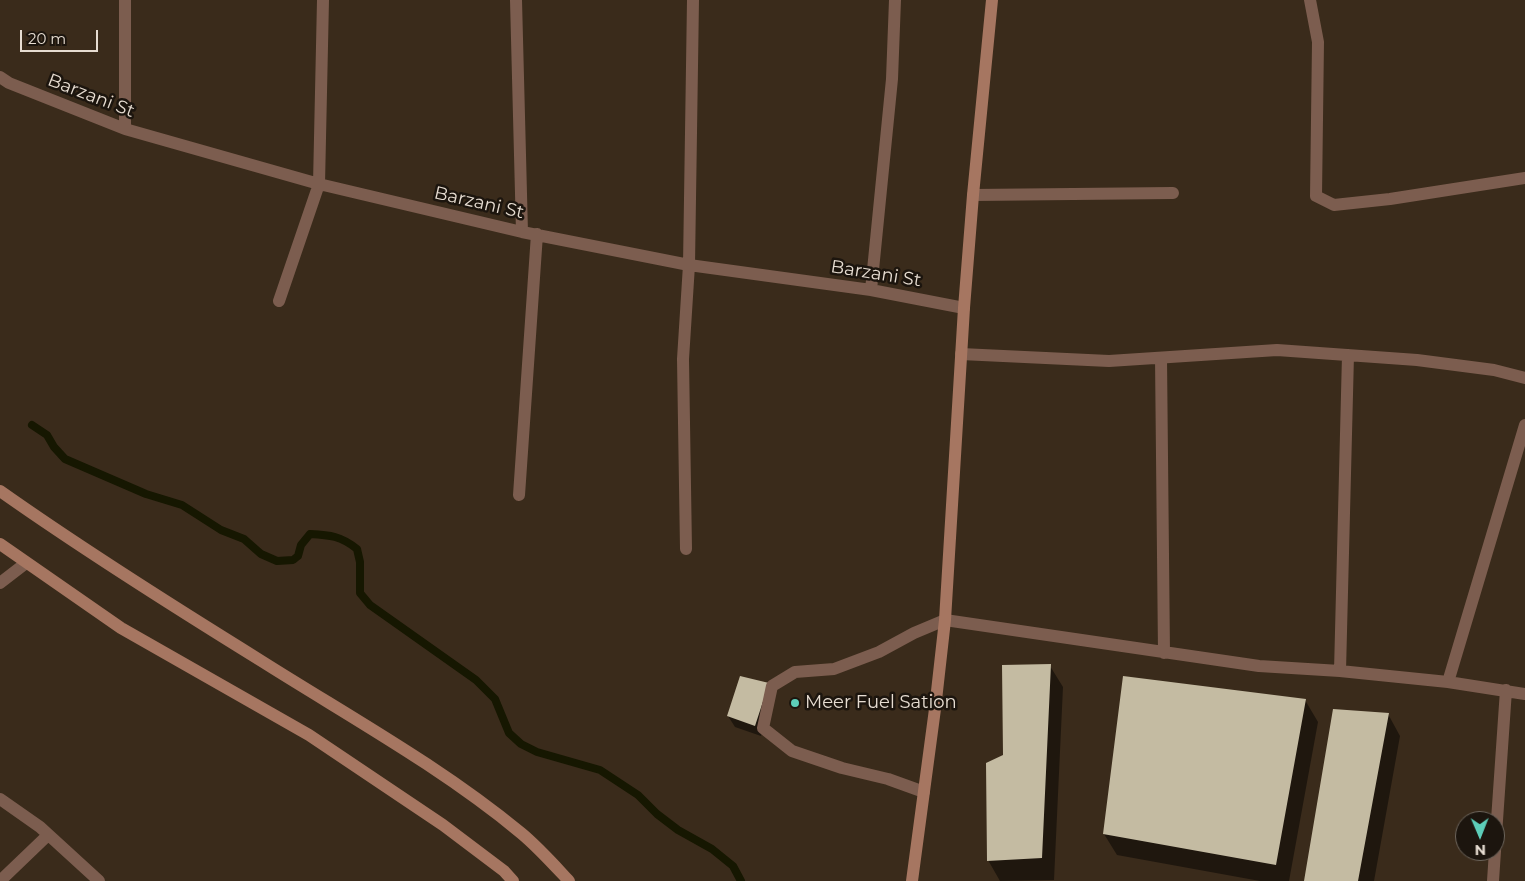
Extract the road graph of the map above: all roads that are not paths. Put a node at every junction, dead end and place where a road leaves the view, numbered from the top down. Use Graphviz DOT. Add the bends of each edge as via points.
graph roads {
  1 [pos="125,0"];
  2 [pos="323,0"];
  3 [pos="516,0"];
  4 [pos="693,0"];
  5 [pos="895,0"];
  6 [pos="992,0"];
  7 [pos="1310,0"];
  8 [pos="0,77"];
  9 [pos="125,128"];
  10 [pos="1525,178"];
  11 [pos="319,184"];
  12 [pos="1173,193"];
  13 [pos="973,196"];
  14 [pos="522,232"];
  15 [pos="537,234"];
  16 [pos="689,265"];
  17 [pos="871,290"];
  18 [pos="279,301"];
  19 [pos="964,308"];
  20 [pos="961,354"];
  21 [pos="1348,355"];
  22 [pos="1161,358"];
  23 [pos="1525,378"];
  24 [pos="1525,425"];
  25 [pos="0,491"];
  26 [pos="519,495"];
  27 [pos="0,544"];
  28 [pos="686,549"];
  29 [pos="26,563"];
  30 [pos="0,584"];
  31 [pos="944,620"];
  32 [pos="1164,653"];
  33 [pos="1340,671"];
  34 [pos="1448,682"];
  35 [pos="1506,690"];
  36 [pos="1525,694"];
  37 [pos="924,792"];
  38 [pos="0,799"];
  39 [pos="1498,811"];
  40 [pos="48,835"];
  41 [pos="1494,861"];
  42 [pos="0,881"];
  43 [pos="98,881"];
  44 [pos="513,881"];
  45 [pos="569,881"];
  46 [pos="912,881"];
  47 [pos="1493,881"];
  1 -- 9 [label="street"];
  2 -- 11 [label="street"];
  3 -- 14 [label="street"];
  4 -- 16 [label="street"];
  5 -- 17 [label="street" via="892,79"];
  6 -- 13 [label="street"];
  7 -- 10 [label="street" via="1318,42 1316,196 1334,205"];
  8 -- 9 [label="street, Barzani St" via="9,84"];
  9 -- 11 [label="street, Barzani St"];
  11 -- 14 [label="street, Barzani St"];
  11 -- 18 [label="street"];
  12 -- 13 [label="street"];
  13 -- 19 [label="street"];
  14 -- 15 [label="street, Barzani St"];
  15 -- 16 [label="street, Barzani St"];
  15 -- 26 [label="street"];
  16 -- 17 [label="street, Barzani St"];
  16 -- 28 [label="street" via="683,359"];
  17 -- 19 [label="street, Barzani St"];
  19 -- 20 [label="street"];
  20 -- 22 [label="street" via="1109,361"];
  20 -- 31 [label="street"];
  21 -- 22 [label="street" via="1277,350"];
  21 -- 23 [label="street" via="1494,370"];
  21 -- 33 [label="street"];
  22 -- 32 [label="street"];
  24 -- 34 [label="street"];
  25 -- 45 [label="street" via="177,608 443,774 522,834"];
  27 -- 29 [label="street"];
  29 -- 30 [label="street"];
  29 -- 44 [label="street" via="121,628 309,735 443,825"];
  31 -- 32 [label="street"];
  31 -- 37 [label="street"];
  31 -- 37 [label="street" via="879,652 834,669 795,672 779,681 772,686 763,728 792,751 842,768 888,778"];
  32 -- 33 [label="street" via="1259,666"];
  33 -- 34 [label="street"];
  34 -- 35 [label="street"];
  35 -- 36 [label="street"];
  35 -- 39 [label="street"];
  37 -- 46 [label="street"];
  38 -- 40 [label="street"];
  40 -- 42 [label="street"];
  40 -- 43 [label="street"];
  41 -- 47 [label="street"];
}
